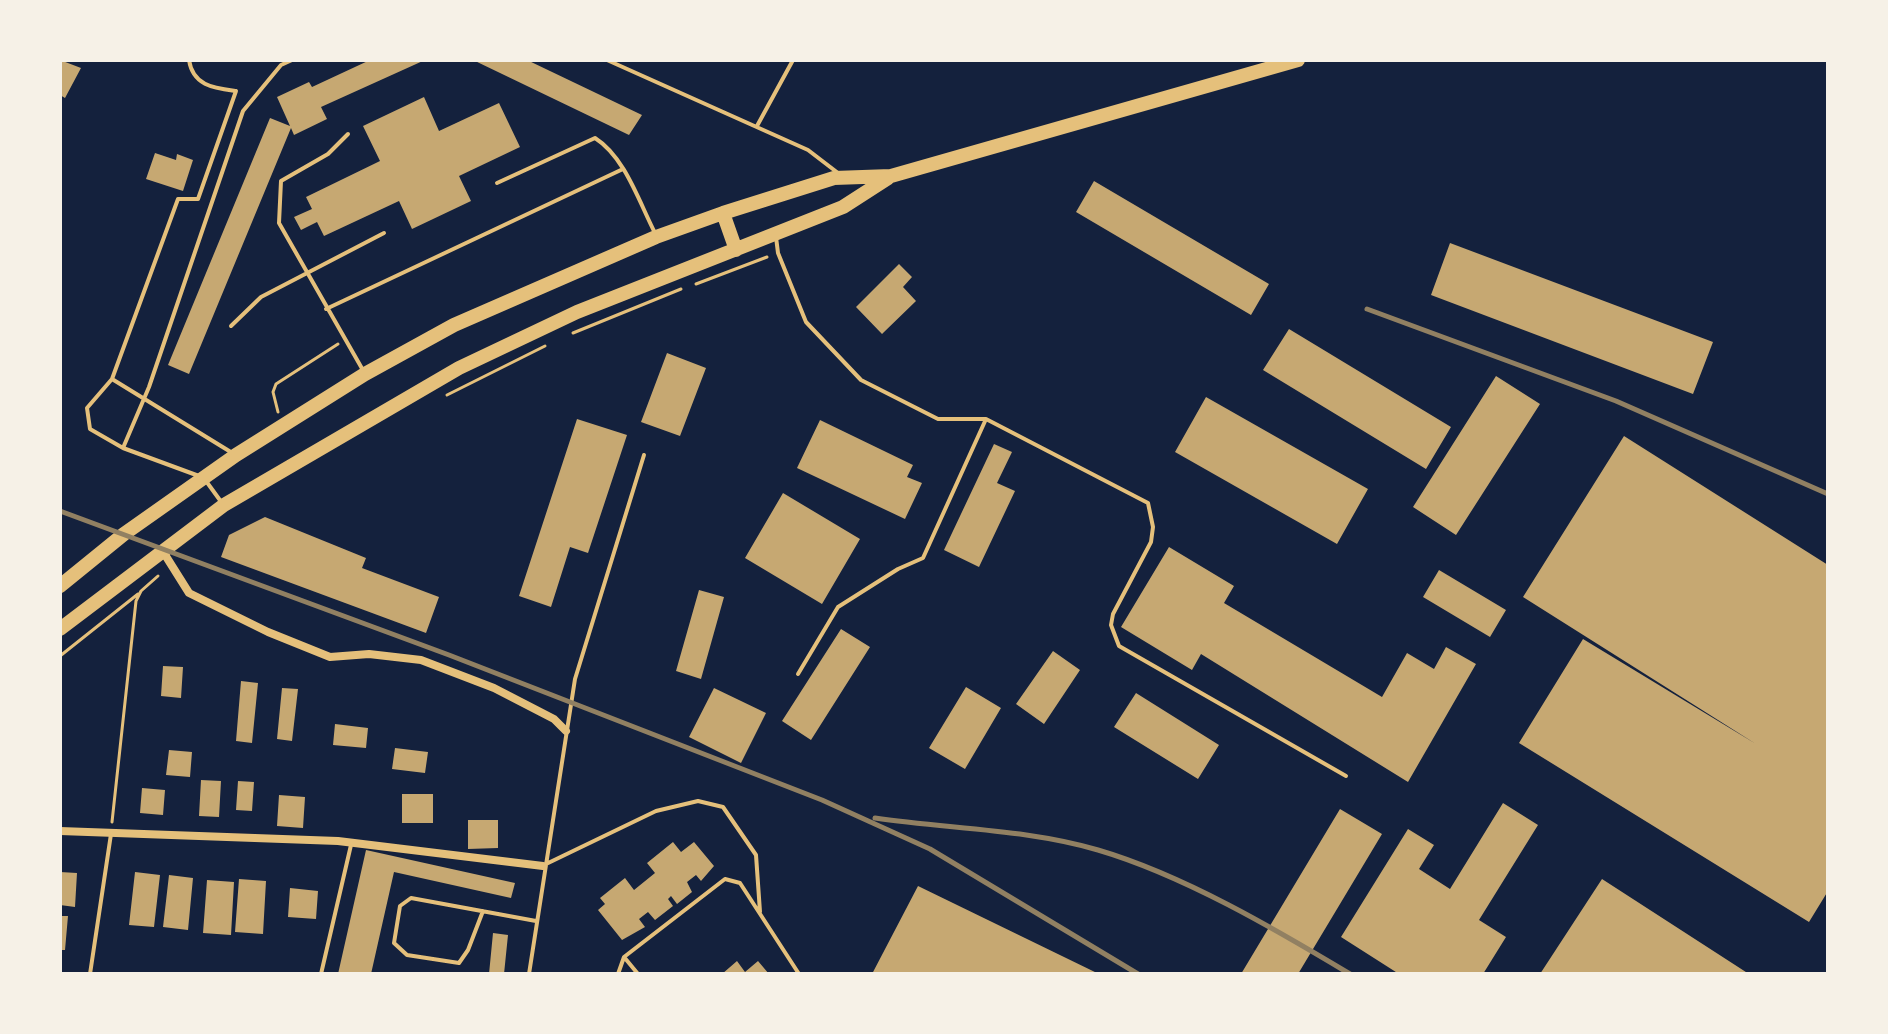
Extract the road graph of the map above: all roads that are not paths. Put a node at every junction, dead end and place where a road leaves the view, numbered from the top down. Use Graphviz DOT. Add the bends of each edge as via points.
graph roads {
  1 [pos="189,60"];
  2 [pos="292,60"];
  3 [pos="607,60"];
  4 [pos="793,60"];
  5 [pos="1295,60"];
  6 [pos="757,126"];
  7 [pos="348,134"];
  8 [pos="623,169"];
  9 [pos="891,176"];
  10 [pos="844,178"];
  11 [pos="497,183"];
  12 [pos="723,213"];
  13 [pos="384,233"];
  14 [pos="775,235"];
  15 [pos="656,237"];
  16 [pos="736,250"];
  17 [pos="304,271"];
  18 [pos="326,309"];
  19 [pos="231,326"];
  20 [pos="365,374"];
  21 [pos="112,379"];
  22 [pos="145,398"];
  23 [pos="986,419"];
  24 [pos="123,448"];
  25 [pos="236,455"];
  26 [pos="644,455"];
  27 [pos="204,478"];
  28 [pos="224,505"];
  29 [pos="162,550"];
  30 [pos="60,586"];
  31 [pos="60,629"];
  32 [pos="798,674"];
  33 [pos="566,731"];
  34 [pos="1346,776"];
  35 [pos="60,831"];
  36 [pos="112,833"];
  37 [pos="352,842"];
  38 [pos="543,866"];
  39 [pos="483,911"];
  40 [pos="760,912"];
  41 [pos="536,921"];
  42 [pos="624,957"];
  43 [pos="90,974"];
  44 [pos="321,974"];
  45 [pos="529,974"];
  46 [pos="618,974"];
  47 [pos="638,974"];
  48 [pos="799,974"];
  1 -- 21 [label="lane" via="190,70 207,87 236,91 198,199 178,199"];
  2 -- 22 [label="lane" via="281,65 243,111"];
  3 -- 6 [label="lane"];
  4 -- 6 [label="lane"];
  5 -- 9 [label="highway"];
  6 -- 10 [label="lane" via="808,150"];
  7 -- 17 [label="lane" via="328,154 281,181 279,223"];
  8 -- 11 [label="lane" via="595,138"];
  8 -- 15 [label="lane"];
  8 -- 18 [label="lane"];
  9 -- 10 [label="highway"];
  9 -- 14 [label="highway" via="843,207"];
  10 -- 12 [label="highway"];
  12 -- 15 [label="highway"];
  12 -- 16 [label="highway"];
  13 -- 17 [label="lane"];
  14 -- 16 [label="highway"];
  14 -- 23 [label="lane" via="806,322 861,380 938,419"];
  15 -- 20 [label="highway" via="454,325"];
  16 -- 28 [label="highway" via="577,312 459,368"];
  17 -- 18 [label="lane"];
  17 -- 19 [label="lane" via="261,297"];
  18 -- 20 [label="lane"];
  20 -- 25 [label="highway"];
  21 -- 22 [label="lane"];
  21 -- 24 [label="lane" via="87,408 86,420 90,429"];
  22 -- 24 [label="lane"];
  22 -- 25 [label="lane"];
  23 -- 32 [label="lane" via="923,558 838,607"];
  23 -- 34 [label="lane" via="1148,503 1151,542 1113,614 1119,646"];
  24 -- 27 [label="lane"];
  25 -- 27 [label="highway"];
  26 -- 33 [label="lane" via="575,679"];
  27 -- 28 [label="lane"];
  27 -- 30 [label="highway"];
  28 -- 29 [label="highway"];
  29 -- 31 [label="highway"];
  29 -- 33 [label="street" via="189,593 268,632 330,657 369,654 421,660 494,688 554,719"];
  33 -- 38 [label="lane"];
  35 -- 36 [label="street"];
  36 -- 37 [label="street"];
  36 -- 43 [label="lane"];
  37 -- 38 [label="street"];
  37 -- 44 [label="lane"];
  38 -- 40 [label="lane" via="656,811 698,801 723,807 756,855"];
  38 -- 41 [label="lane"];
  39 -- 39 [label="lane" via="411,898 400,906 394,943 407,955 459,963"];
  39 -- 41 [label="lane"];
  40 -- 42 [label="lane" via="740,883 725,879"];
  40 -- 48 [label="lane"];
  41 -- 45 [label="lane"];
  42 -- 46 [label="lane"];
  42 -- 47 [label="lane"];
}
